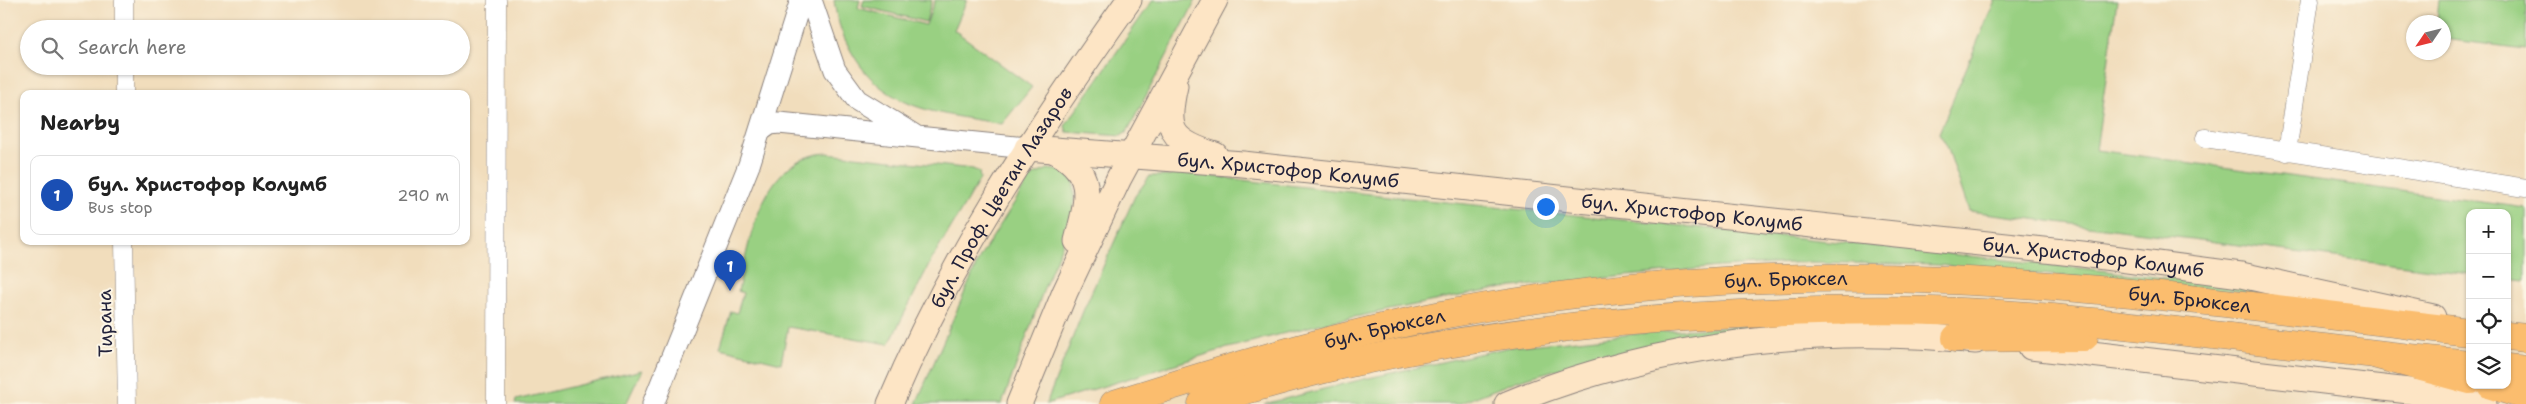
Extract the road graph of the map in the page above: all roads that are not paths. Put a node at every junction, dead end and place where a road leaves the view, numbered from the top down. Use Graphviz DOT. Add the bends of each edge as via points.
graph roads {
  1 [pos="124,0"];
  2 [pos="497,0"];
  3 [pos="801,0"];
  4 [pos="811,0"];
  5 [pos="1130,0"];
  6 [pos="1215,0"];
  7 [pos="2310,0"];
  8 [pos="124,20"];
  9 [pos="1181,61"];
  10 [pos="124,75"];
  11 [pos="124,90"];
  12 [pos="760,131"];
  13 [pos="919,137"];
  14 [pos="2205,138"];
  15 [pos="1027,148"];
  16 [pos="1053,150"];
  17 [pos="2287,152"];
  18 [pos="1131,155"];
  19 [pos="1243,164"];
  20 [pos="2526,188"];
  21 [pos="124,245"];
  22 [pos="1065,292"];
  23 [pos="2466,325"];
  24 [pos="2466,332"];
  25 [pos="2183,333"];
  26 [pos="1956,338"];
  27 [pos="2377,355"];
  28 [pos="2466,364"];
  29 [pos="2511,368"];
  30 [pos="2526,370"];
  31 [pos="2466,379"];
  32 [pos="2504,389"];
  33 [pos="2526,396"];
  34 [pos="128,404"];
  35 [pos="496,404"];
  36 [pos="654,404"];
  37 [pos="890,404"];
  38 [pos="1019,404"];
  39 [pos="1114,404"];
  40 [pos="1202,404"];
  41 [pos="1507,404"];
  42 [pos="2484,404"];
  1 -- 8 [label="street"];
  2 -- 35 [label="street"];
  3 -- 12 [label="street"];
  4 -- 13 [label="street" via="835,70 857,100"];
  5 -- 15 [label="main road, бул. Проф. Цветан Лазаров"];
  6 -- 9 [label="main road"];
  7 -- 17 [label="street"];
  9 -- 18 [label="main road"];
  9 -- 19 [label="main road" via="1170,110 1174,133 1192,146"];
  10 -- 11 [label="street"];
  12 -- 13 [label="street, бул. Христофор Колумб" via="770,124 779,123"];
  12 -- 36 [label="street"];
  13 -- 15 [label="street, бул. Христофор Колумб"];
  14 -- 17 [label="street"];
  15 -- 16 [label="main road, бул. Христофор Колумб"];
  15 -- 37 [label="main road, бул. Проф. Цветан Лазаров" via="939,297"];
  16 -- 18 [label="main road, бул. Христофор Колумб"];
  16 -- 22 [label="main road" via="1078,168 1088,198"];
  17 -- 20 [label="street"];
  18 -- 19 [label="main road, бул. Христофор Колумб"];
  18 -- 22 [label="main road"];
  19 -- 23 [label="main road, бул. Христофор Колумб" via="2082,254 2213,271 2288,284"];
  21 -- 34 [label="street, Тирана"];
  22 -- 38 [label="main road"];
  24 -- 39 [label="main road, бул. Брюксел" via="2093,289 1945,279 1713,283 1590,293 1446,314 1330,340"];
  25 -- 26 [label="main road"];
  25 -- 27 [label="main road"];
  25 -- 40 [label="main road, бул. Брюксел" via="2028,316 1904,310 1822,310 1618,320 1451,344 1328,370"];
  26 -- 41 [label="main road" via="1843,336 1690,350 1595,372"];
  26 -- 42 [label="main road" via="2409,391"];
  27 -- 28 [label="main road"];
  27 -- 31 [label="main road"];
  29 -- 30 [label="main road"];
  32 -- 33 [label="main road"];
}
